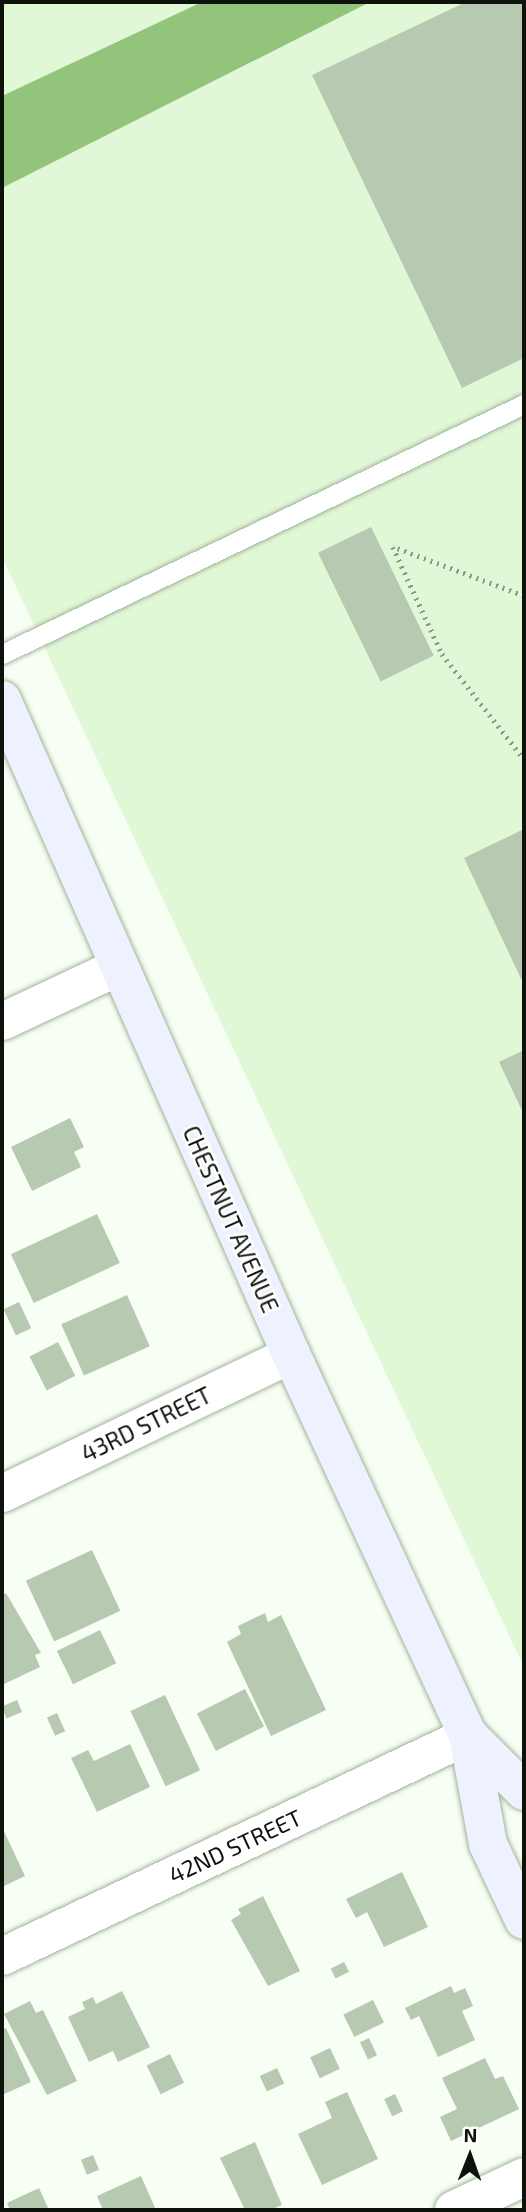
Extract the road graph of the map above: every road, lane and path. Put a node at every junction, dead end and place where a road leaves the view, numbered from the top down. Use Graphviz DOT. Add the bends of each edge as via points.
graph roads {
  1 [pos="524,404"];
  2 [pos="524,596"];
  3 [pos="2,654"];
  4 [pos="2,700"];
  5 [pos="524,759"];
  6 [pos="119,966"];
  7 [pos="2,1021"];
  8 [pos="291,1354"];
  9 [pos="2,1493"];
  10 [pos="468,1735"];
  11 [pos="524,1791"];
  12 [pos="524,1920"];
  13 [pos="2,1956"];
  14 [pos="524,2177"];
  15 [pos="454,2210"];
  1 -- 3 [label="lane"];
  2 -- 5 [label="path" via="393,547 442,654"];
  4 -- 6 [label="main road, CHESTNUT AVENUE"];
  6 -- 7 [label="street"];
  6 -- 8 [label="main road, CHESTNUT AVENUE"];
  8 -- 9 [label="street, 43RD STREET"];
  8 -- 10 [label="main road, CHESTNUT AVENUE"];
  10 -- 11 [label="main road, CHESTNUT AVENUE"];
  10 -- 12 [label="main road, CHESTNUT AVENUE" via="488,1844"];
  10 -- 13 [label="street, 42ND STREET"];
  14 -- 15 [label="street"];
}
